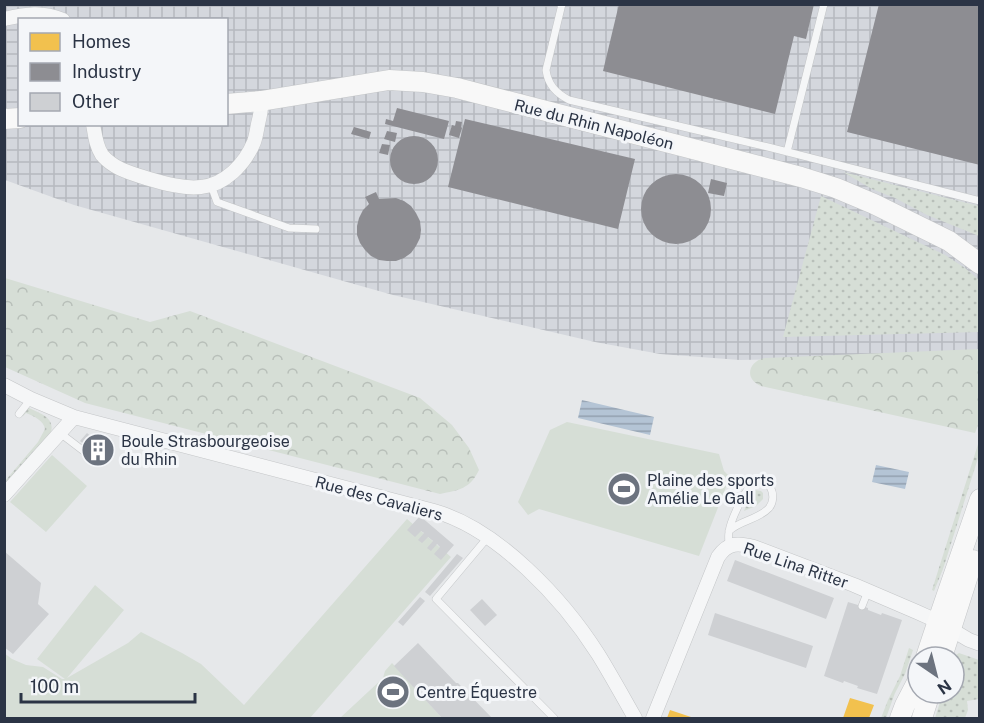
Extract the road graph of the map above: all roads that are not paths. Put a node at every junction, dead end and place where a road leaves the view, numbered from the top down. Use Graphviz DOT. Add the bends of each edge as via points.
graph roads {
  1 [pos="562,4"];
  2 [pos="824,4"];
  3 [pos="55,18"];
  4 [pos="4,19"];
  5 [pos="261,101"];
  6 [pos="228,104"];
  7 [pos="93,126"];
  8 [pos="787,152"];
  9 [pos="211,185"];
  10 [pos="980,201"];
  11 [pos="316,229"];
  12 [pos="949,241"];
  13 [pos="980,249"];
  14 [pos="980,264"];
  15 [pos="4,385"];
  16 [pos="31,399"];
  17 [pos="19,414"];
  18 [pos="74,417"];
  19 [pos="60,433"];
  20 [pos="110,447"];
  21 [pos="4,495"];
  22 [pos="980,499"];
  23 [pos="729,531"];
  24 [pos="488,537"];
  25 [pos="980,540"];
  26 [pos="729,546"];
  27 [pos="868,591"];
  28 [pos="862,606"];
  29 [pos="944,625"];
  30 [pos="980,644"];
  31 [pos="933,645"];
  32 [pos="943,645"];
  33 [pos="906,703"];
  34 [pos="554,718"];
  35 [pos="635,718"];
  36 [pos="653,718"];
  37 [pos="900,718"];
  1 -- 8 [label="lane" via="546,70 559,95"];
  2 -- 8 [label="lane"];
  3 -- 4 [label="street" via="28,14"];
  5 -- 6 [label="main road, Rue du Rhin Napoléon"];
  5 -- 9 [label="street" via="255,141 245,159 232,173"];
  5 -- 12 [label="main road, Rue du Rhin Napoléon" via="389,80 457,88 801,177 874,204"];
  7 -- 9 [label="street" via="98,148 116,167 161,182 199,188"];
  8 -- 10 [label="lane"];
  9 -- 11 [label="lane" via="217,202 289,228"];
  12 -- 13 [label="main road, Rue du Rhin Napoléon"];
  12 -- 14 [label="main road, Rue du Rhin Napoléon"];
  15 -- 16 [label="street, Rue des Cavaliers"];
  16 -- 17 [label="lane"];
  16 -- 18 [label="street, Rue des Cavaliers"];
  18 -- 19 [label="street"];
  18 -- 24 [label="street, Rue des Cavaliers" via="441,513"];
  19 -- 20 [label="lane" via="98,462"];
  19 -- 21 [label="street"];
  22 -- 29 [label="main road" via="944,599"];
  23 -- 23 [label="lane" via="771,506 774,492 769,484 755,482 749,487"];
  23 -- 26 [label="lane"];
  24 -- 34 [label="lane" via="436,599"];
  24 -- 35 [label="street, Rue des Cavaliers" via="524,566 578,626"];
  25 -- 29 [label="main road"];
  26 -- 27 [label="street, Rue Lina Ritter" via="754,547"];
  26 -- 36 [label="street, Rue Lina Ritter" via="718,557"];
  27 -- 28 [label="lane"];
  27 -- 29 [label="street, Rue Lina Ritter"];
  29 -- 30 [label="street, Rue Lina Ritter"];
  29 -- 31 [label="main road"];
  29 -- 32 [label="main road"];
  33 -- 37 [label="main road"];
}
